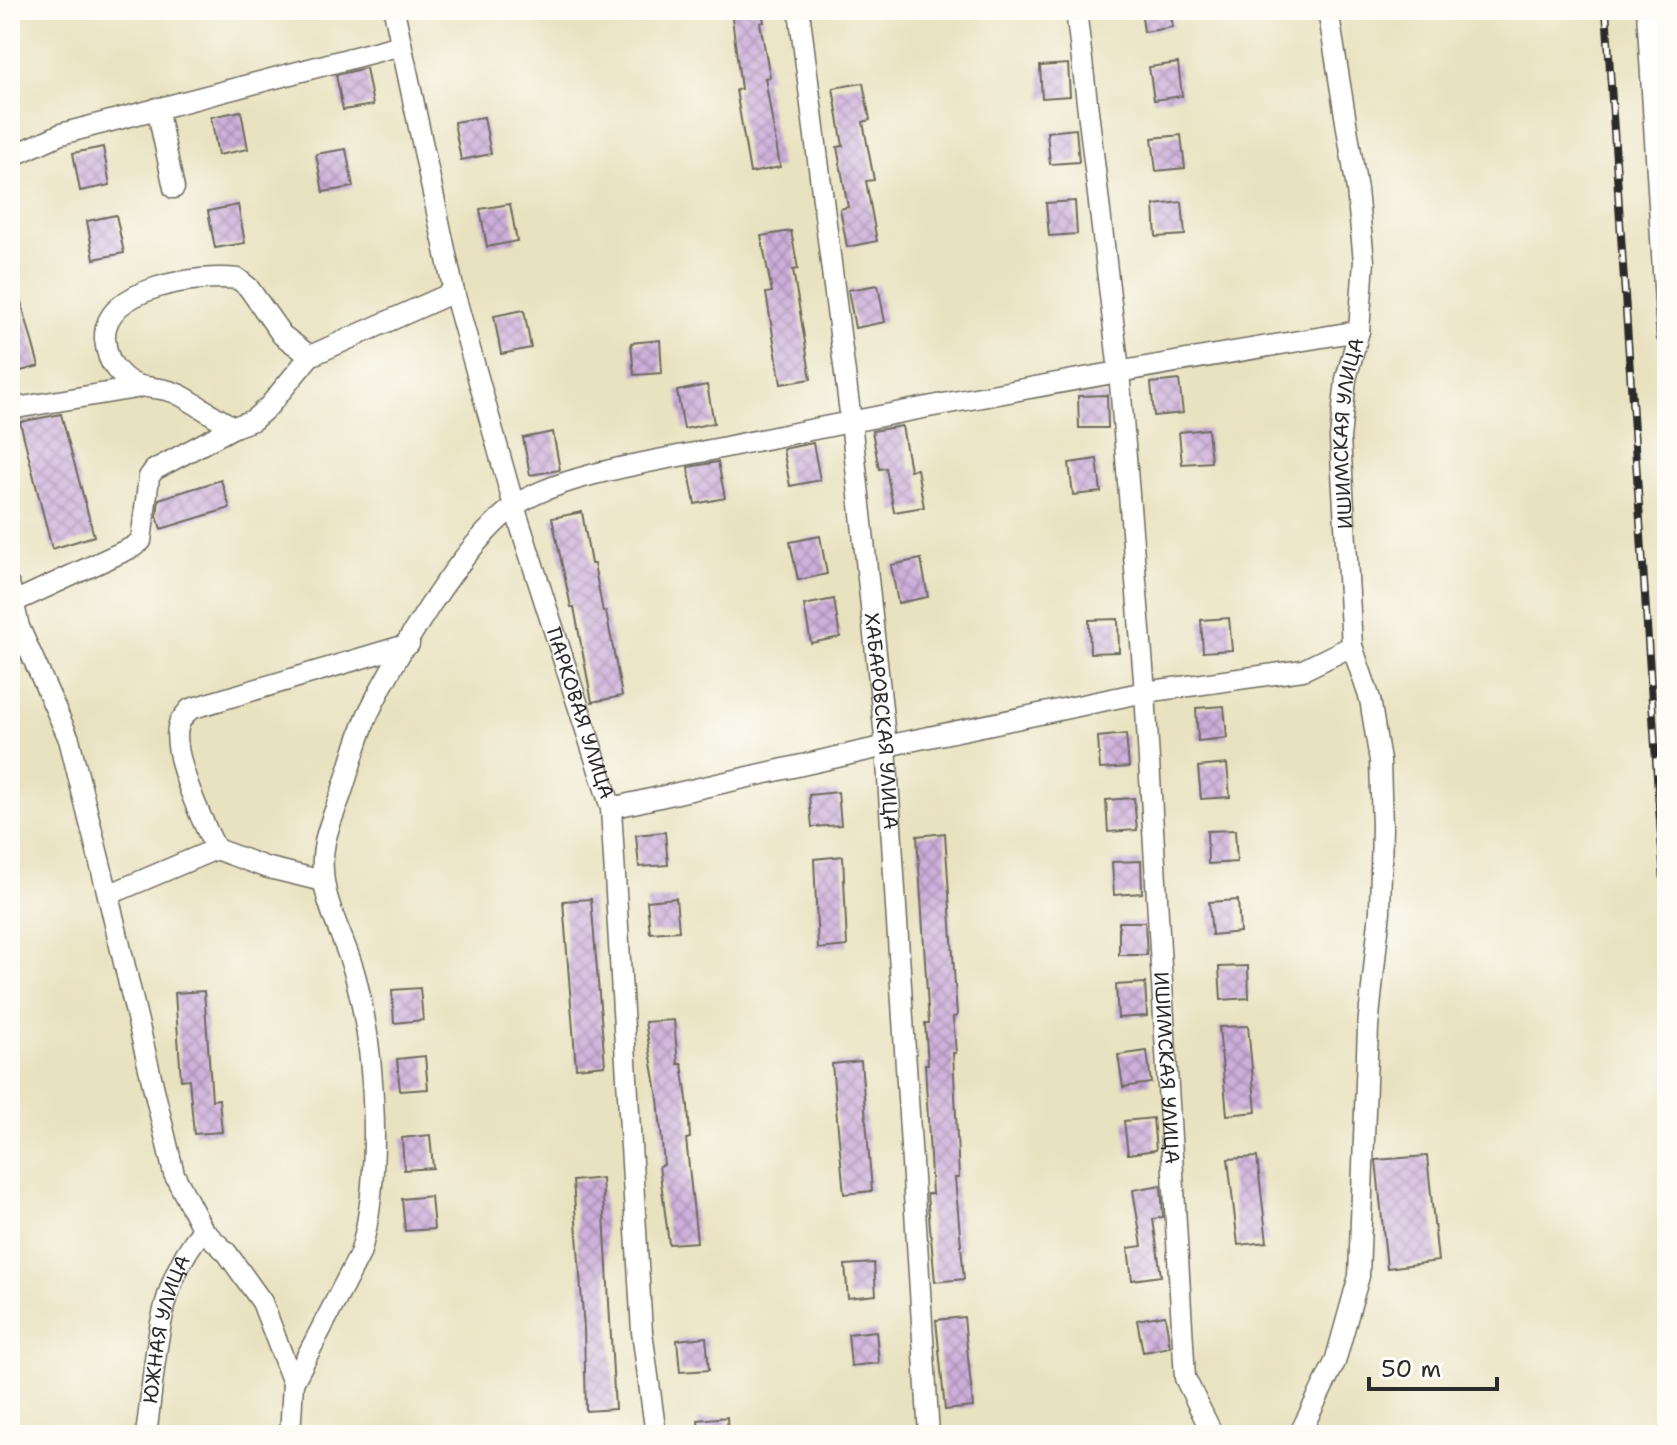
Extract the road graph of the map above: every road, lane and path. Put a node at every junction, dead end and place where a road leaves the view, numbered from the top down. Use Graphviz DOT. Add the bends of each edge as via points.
graph roads {
  1 [pos="394,10"];
  2 [pos="799,10"];
  3 [pos="1076,10"];
  4 [pos="1328,10"];
  5 [pos="1647,10"];
  6 [pos="401,45"];
  7 [pos="157,108"];
  8 [pos="10,157"];
  9 [pos="174,188"];
  10 [pos="454,292"];
  11 [pos="1359,331"];
  12 [pos="1667,336"];
  13 [pos="310,356"];
  14 [pos="1119,371"];
  15 [pos="136,388"];
  16 [pos="10,409"];
  17 [pos="851,421"];
  18 [pos="234,427"];
  19 [pos="514,506"];
  20 [pos="12,595"];
  21 [pos="409,644"];
  22 [pos="1352,646"];
  23 [pos="1145,692"];
  24 [pos="886,746"];
  25 [pos="611,808"];
  26 [pos="216,849"];
  27 [pos="323,881"];
  28 [pos="108,895"];
  29 [pos="203,1230"];
  30 [pos="293,1383"];
  31 [pos="146,1435"];
  32 [pos="290,1435"];
  33 [pos="656,1435"];
  34 [pos="929,1435"];
  35 [pos="1213,1435"];
  36 [pos="1299,1435"];
  1 -- 6 [label="street, ПАРКОВАЯ УЛИЦА"];
  2 -- 17 [label="street, ХАБАРОВСКАЯ УЛИЦА"];
  3 -- 14 [label="street, ИШИМСКАЯ УЛИЦА"];
  4 -- 11 [label="street, ИШИМСКАЯ УЛИЦА" via="1360,218 1364,261"];
  5 -- 12 [label="street"];
  6 -- 7 [label="street"];
  6 -- 10 [label="street, ПАРКОВАЯ УЛИЦА"];
  7 -- 8 [label="street" via="61,134"];
  7 -- 9 [label="street"];
  10 -- 13 [label="street"];
  10 -- 19 [label="street, ПАРКОВАЯ УЛИЦА"];
  11 -- 14 [label="street"];
  11 -- 22 [label="street, ИШИМСКАЯ УЛИЦА" via="1346,379 1340,438"];
  13 -- 15 [label="street" via="282,335 238,279 177,282 120,304 105,327 109,358"];
  13 -- 18 [label="street" via="269,406"];
  14 -- 17 [label="street"];
  14 -- 23 [label="street, ИШИМСКАЯ УЛИЦА"];
  15 -- 16 [label="street"];
  15 -- 18 [label="street" via="178,394"];
  17 -- 19 [label="street" via="600,473"];
  17 -- 24 [label="street, ХАБАРОВСКАЯ УЛИЦА"];
  18 -- 20 [label="street" via="154,470 141,541"];
  19 -- 21 [label="street" via="473,547"];
  19 -- 25 [label="street, ПАРКОВАЯ УЛИЦА"];
  20 -- 28 [label="street" via="19,627 69,739"];
  21 -- 26 [label="street" via="190,709 179,723 177,742"];
  21 -- 27 [label="street" via="368,715 324,842"];
  22 -- 23 [label="street" via="1303,670"];
  22 -- 36 [label="street, ИШИМСКАЯ УЛИЦА" via="1370,699 1380,761 1382,827 1359,1276 1335,1362"];
  23 -- 24 [label="street"];
  23 -- 35 [label="street, ИШИМСКАЯ УЛИЦА" via="1185,1378"];
  24 -- 25 [label="street"];
  24 -- 34 [label="street, ХАБАРОВСКАЯ УЛИЦА"];
  25 -- 33 [label="street, ПАРКОВАЯ УЛИЦА" via="642,1332"];
  26 -- 27 [label="street"];
  26 -- 28 [label="street"];
  27 -- 30 [label="street" via="360,994 371,1057 372,1140 360,1254"];
  28 -- 29 [label="street" via="174,1174"];
  29 -- 30 [label="street" via="252,1284"];
  29 -- 31 [label="street, ЮЖНАЯ УЛИЦА" via="172,1276"];
  30 -- 32 [label="street"];
}
